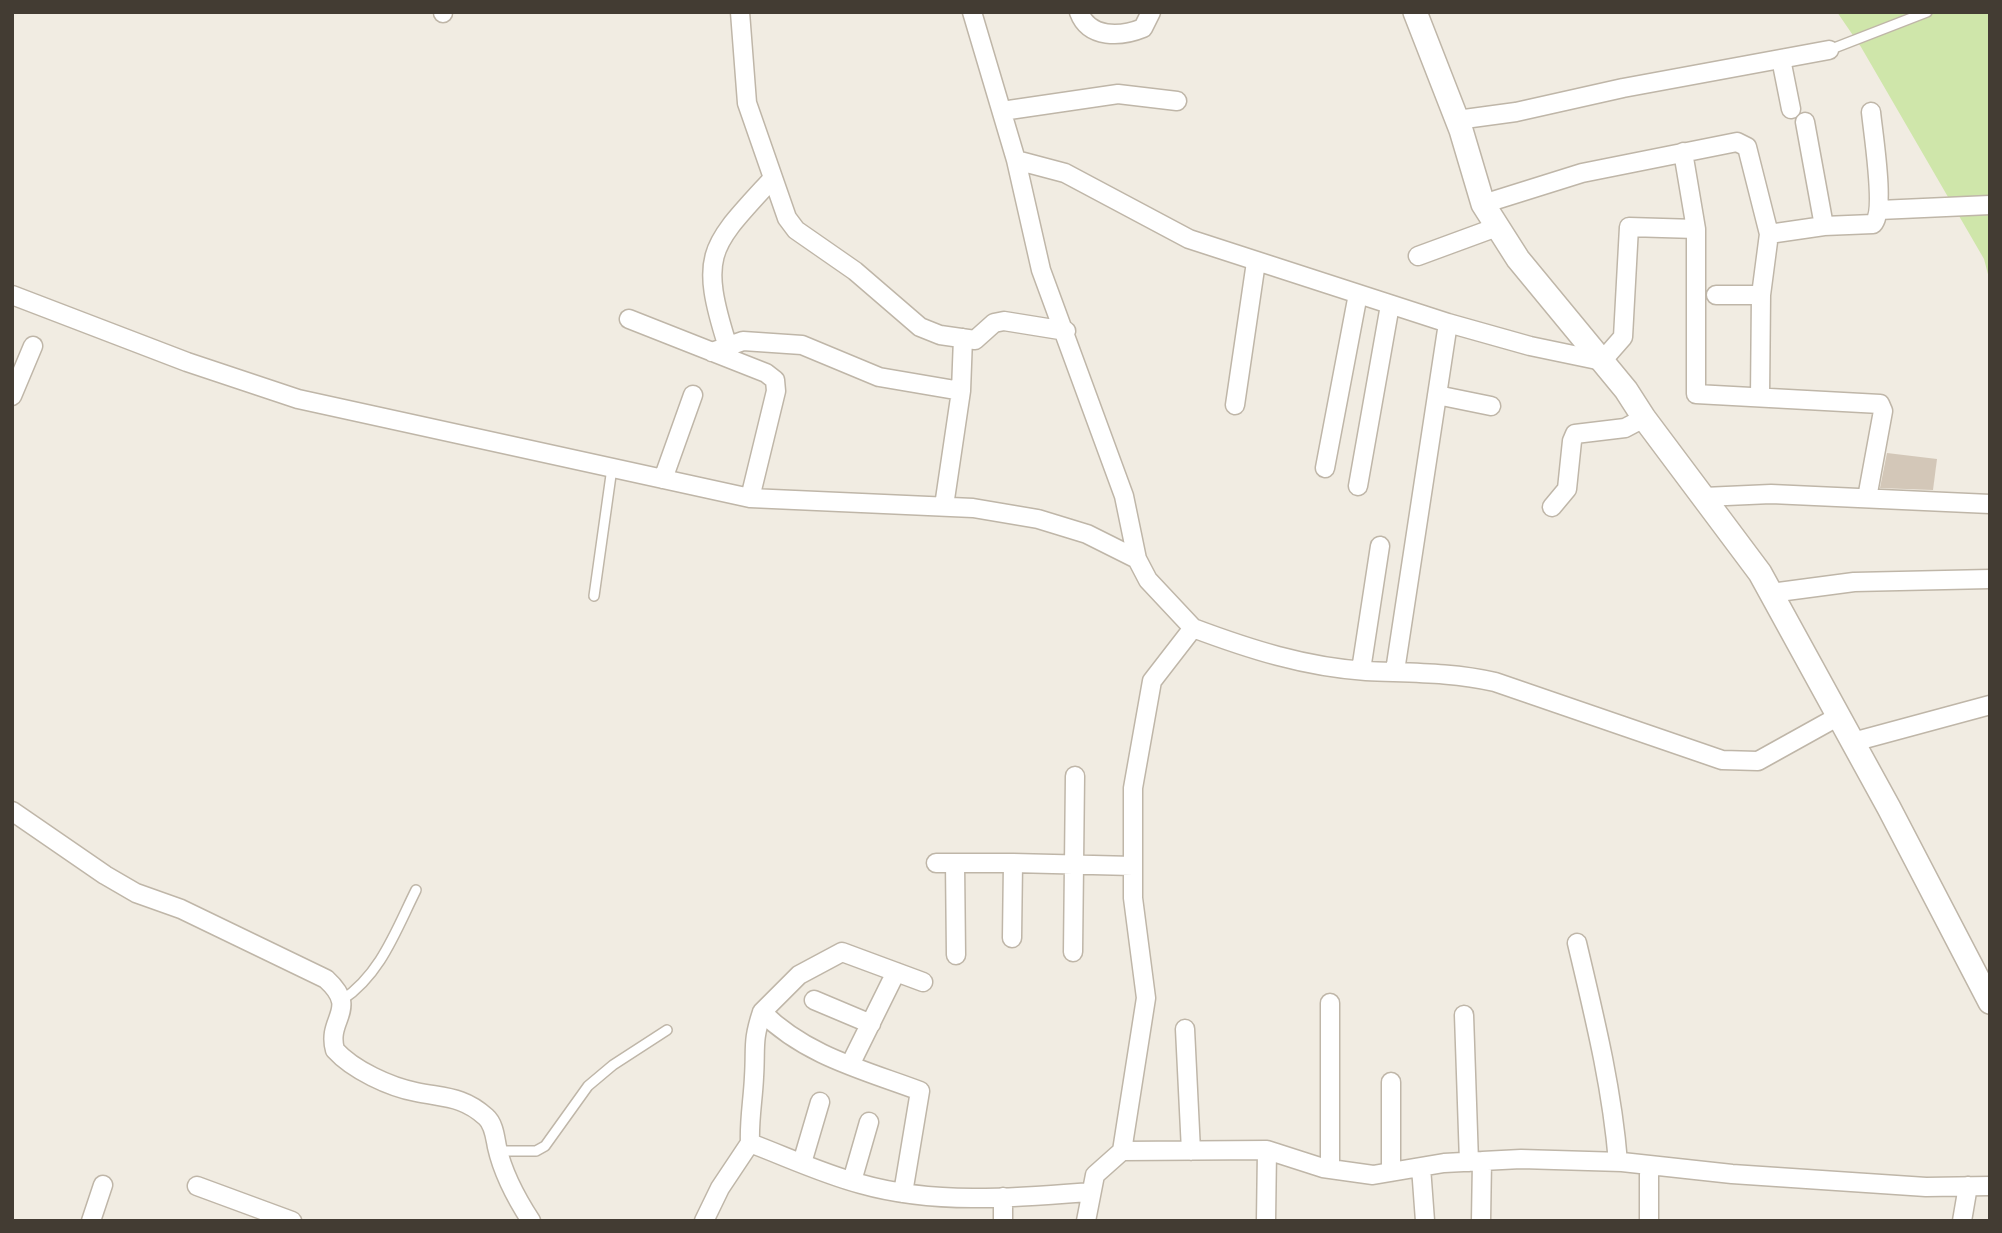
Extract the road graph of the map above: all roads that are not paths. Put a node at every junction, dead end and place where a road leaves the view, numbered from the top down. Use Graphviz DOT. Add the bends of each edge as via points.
graph roads {
  1 [pos="740,12"];
  2 [pos="972,12"];
  3 [pos="1079,12"];
  4 [pos="1151,12"];
  5 [pos="1415,12"];
  6 [pos="1927,12"];
  7 [pos="1829,50"];
  8 [pos="1781,58"];
  9 [pos="1177,102"];
  10 [pos="1791,109"];
  11 [pos="1002,111"];
  12 [pos="1871,112"];
  13 [pos="1457,120"];
  14 [pos="1805,122"];
  15 [pos="1683,152"];
  16 [pos="1016,160"];
  17 [pos="772,178"];
  18 [pos="1483,204"];
  19 [pos="1990,205"];
  20 [pos="1879,210"];
  21 [pos="1824,226"];
  22 [pos="1497,227"];
  23 [pos="1696,229"];
  24 [pos="1769,234"];
  25 [pos="1418,257"];
  26 [pos="1256,262"];
  27 [pos="12,295"];
  28 [pos="1358,295"];
  29 [pos="1716,295"];
  30 [pos="1760,295"];
  31 [pos="1391,305"];
  32 [pos="629,320"];
  33 [pos="1448,323"];
  34 [pos="1066,331"];
  35 [pos="963,338"];
  36 [pos="33,346"];
  37 [pos="719,348"];
  38 [pos="1602,361"];
  39 [pos="961,391"];
  40 [pos="693,395"];
  41 [pos="1437,395"];
  42 [pos="12,396"];
  43 [pos="1760,397"];
  44 [pos="1235,405"];
  45 [pos="1491,406"];
  46 [pos="1644,418"];
  47 [pos="612,468"];
  48 [pos="1325,468"];
  49 [pos="663,479"];
  50 [pos="1358,486"];
  51 [pos="1704,497"];
  52 [pos="750,498"];
  53 [pos="1867,498"];
  54 [pos="1990,504"];
  55 [pos="944,506"];
  56 [pos="1552,507"];
  57 [pos="1380,546"];
  58 [pos="1137,559"];
  59 [pos="1990,579"];
  60 [pos="1771,593"];
  61 [pos="594,596"];
  62 [pos="1192,628"];
  63 [pos="1361,670"];
  64 [pos="1395,671"];
  65 [pos="1990,705"];
  66 [pos="1839,716"];
  67 [pos="1853,742"];
  68 [pos="1075,776"];
  69 [pos="12,811"];
  70 [pos="936,863"];
  71 [pos="956,863"];
  72 [pos="1013,863"];
  73 [pos="1073,864"];
  74 [pos="1133,866"];
  75 [pos="416,890"];
  76 [pos="1013,938"];
  77 [pos="1577,943"];
  78 [pos="1073,952"];
  79 [pos="956,955"];
  80 [pos="896,972"];
  81 [pos="923,982"];
  82 [pos="342,1000"];
  83 [pos="814,1000"];
  84 [pos="1990,1002"];
  85 [pos="1330,1003"];
  86 [pos="762,1012"];
  87 [pos="1464,1014"];
  88 [pos="871,1024"];
  89 [pos="1185,1029"];
  90 [pos="667,1030"];
  91 [pos="850,1065"];
  92 [pos="1391,1083"];
  93 [pos="820,1102"];
  94 [pos="869,1122"];
  95 [pos="750,1143"];
  96 [pos="1267,1150"];
  97 [pos="498,1151"];
  98 [pos="1122,1151"];
  99 [pos="1191,1151"];
  100 [pos="1476,1161"];
  101 [pos="1618,1162"];
  102 [pos="802,1163"];
  103 [pos="1648,1165"];
  104 [pos="1421,1167"];
  105 [pos="1330,1169"];
  106 [pos="1391,1172"];
  107 [pos="852,1181"];
  108 [pos="103,1185"];
  109 [pos="197,1186"];
  110 [pos="1968,1186"];
  111 [pos="1990,1186"];
  112 [pos="1090,1192"];
  113 [pos="903,1193"];
  114 [pos="1003,1197"];
  115 [pos="91,1221"];
  116 [pos="292,1221"];
  117 [pos="531,1221"];
  118 [pos="704,1221"];
  119 [pos="1003,1221"];
  120 [pos="1086,1221"];
  121 [pos="1266,1221"];
  122 [pos="1425,1221"];
  123 [pos="1480,1221"];
  124 [pos="1649,1221"];
  125 [pos="1962,1221"];
  1 -- 17 [label="street" via="747,103"];
  2 -- 11 [label="street"];
  3 -- 4 [label="street" via="1093,30 1113,35 1143,28"];
  5 -- 13 [label="street"];
  6 -- 7 [label="lane"];
  7 -- 8 [label="street"];
  8 -- 10 [label="street"];
  8 -- 13 [label="street"];
  9 -- 11 [label="street" via="1118,94"];
  11 -- 16 [label="street"];
  12 -- 20 [label="street"];
  13 -- 18 [label="street"];
  14 -- 21 [label="street"];
  15 -- 18 [label="street" via="1582,173"];
  15 -- 23 [label="street"];
  15 -- 24 [label="street" via="1737,142 1747,147"];
  16 -- 26 [label="street" via="1065,173 1189,239"];
  16 -- 34 [label="street" via="1041,270"];
  17 -- 35 [label="street" via="796,230 843,261 920,327"];
  17 -- 37 [label="street" via="725,231 715,251 713,293"];
  18 -- 22 [label="street"];
  19 -- 20 [label="street"];
  20 -- 21 [label="street" via="1873,224"];
  21 -- 24 [label="street"];
  22 -- 25 [label="street"];
  22 -- 38 [label="street"];
  23 -- 38 [label="street" via="1629,227 1623,337"];
  23 -- 43 [label="street" via="1696,394"];
  24 -- 30 [label="street"];
  26 -- 28 [label="street"];
  26 -- 44 [label="street"];
  27 -- 47 [label="street" via="298,399"];
  28 -- 31 [label="street"];
  28 -- 48 [label="street"];
  29 -- 30 [label="street"];
  30 -- 43 [label="street"];
  31 -- 33 [label="street"];
  31 -- 50 [label="street"];
  32 -- 37 [label="street"];
  33 -- 38 [label="street"];
  33 -- 41 [label="street"];
  34 -- 35 [label="street" via="1004,321 994,323 980,338"];
  34 -- 58 [label="street" via="1124,496"];
  35 -- 39 [label="street"];
  36 -- 42 [label="street"];
  37 -- 39 [label="street" via="743,341 802,345 879,377"];
  37 -- 52 [label="street" via="775,380"];
  38 -- 46 [label="street"];
  39 -- 55 [label="street"];
  40 -- 49 [label="street"];
  41 -- 45 [label="street"];
  41 -- 64 [label="street"];
  43 -- 53 [label="street" via="1880,404 1883,411"];
  46 -- 51 [label="street"];
  46 -- 56 [label="street" via="1625,428 1576,435 1567,489"];
  47 -- 49 [label="street"];
  47 -- 61 [label="lane"];
  49 -- 52 [label="street"];
  51 -- 53 [label="street"];
  51 -- 60 [label="street"];
  52 -- 55 [label="street"];
  53 -- 54 [label="street"];
  55 -- 58 [label="street" via="1038,519 1087,534"];
  57 -- 63 [label="street"];
  58 -- 62 [label="street" via="1148,580"];
  59 -- 60 [label="street" via="1854,582"];
  60 -- 66 [label="street"];
  62 -- 63 [label="street" via="1258,653"];
  62 -- 74 [label="street" via="1152,681 1133,788"];
  63 -- 64 [label="street"];
  64 -- 66 [label="street" via="1495,682 1711,756 1741,762 1768,756"];
  65 -- 67 [label="street"];
  66 -- 67 [label="street"];
  67 -- 84 [label="street"];
  68 -- 73 [label="street"];
  69 -- 82 [label="street" via="136,893 181,909 326,979"];
  70 -- 71 [label="street"];
  71 -- 72 [label="street"];
  71 -- 79 [label="street"];
  72 -- 73 [label="street"];
  72 -- 76 [label="street"];
  73 -- 74 [label="street"];
  73 -- 78 [label="street"];
  74 -- 98 [label="street" via="1146,998"];
  75 -- 82 [label="lane" via="373,972 363,986"];
  77 -- 101 [label="street" via="1606,1072"];
  80 -- 81 [label="street"];
  80 -- 86 [label="street" via="842,952 799,975"];
  80 -- 88 [label="street"];
  82 -- 97 [label="street" via="333,1044 341,1056 368,1074 468,1104 489,1119"];
  83 -- 88 [label="street"];
  85 -- 105 [label="street"];
  86 -- 91 [label="street" via="825,1057"];
  86 -- 95 [label="street" via="753,1040"];
  87 -- 100 [label="street"];
  88 -- 91 [label="street"];
  89 -- 99 [label="street"];
  90 -- 97 [label="lane" via="589,1086 545,1146 536,1151"];
  91 -- 113 [label="street" via="920,1091"];
  92 -- 106 [label="street"];
  93 -- 102 [label="street"];
  94 -- 107 [label="street"];
  95 -- 102 [label="street"];
  95 -- 118 [label="street"];
  96 -- 99 [label="street"];
  96 -- 105 [label="street"];
  96 -- 121 [label="street"];
  97 -- 117 [label="street" via="515,1196"];
  98 -- 99 [label="street"];
  98 -- 112 [label="street" via="1095,1175"];
  100 -- 101 [label="street"];
  100 -- 104 [label="street"];
  100 -- 123 [label="street"];
  101 -- 103 [label="street"];
  102 -- 107 [label="street"];
  103 -- 110 [label="street" via="1926,1187"];
  103 -- 124 [label="street"];
  104 -- 106 [label="street"];
  104 -- 122 [label="street"];
  105 -- 106 [label="street" via="1373,1175"];
  107 -- 113 [label="street"];
  108 -- 115 [label="street"];
  109 -- 116 [label="street"];
  110 -- 111 [label="street"];
  110 -- 125 [label="street"];
  112 -- 114 [label="street"];
  112 -- 120 [label="street"];
  113 -- 114 [label="street"];
  114 -- 119 [label="street"];
}
